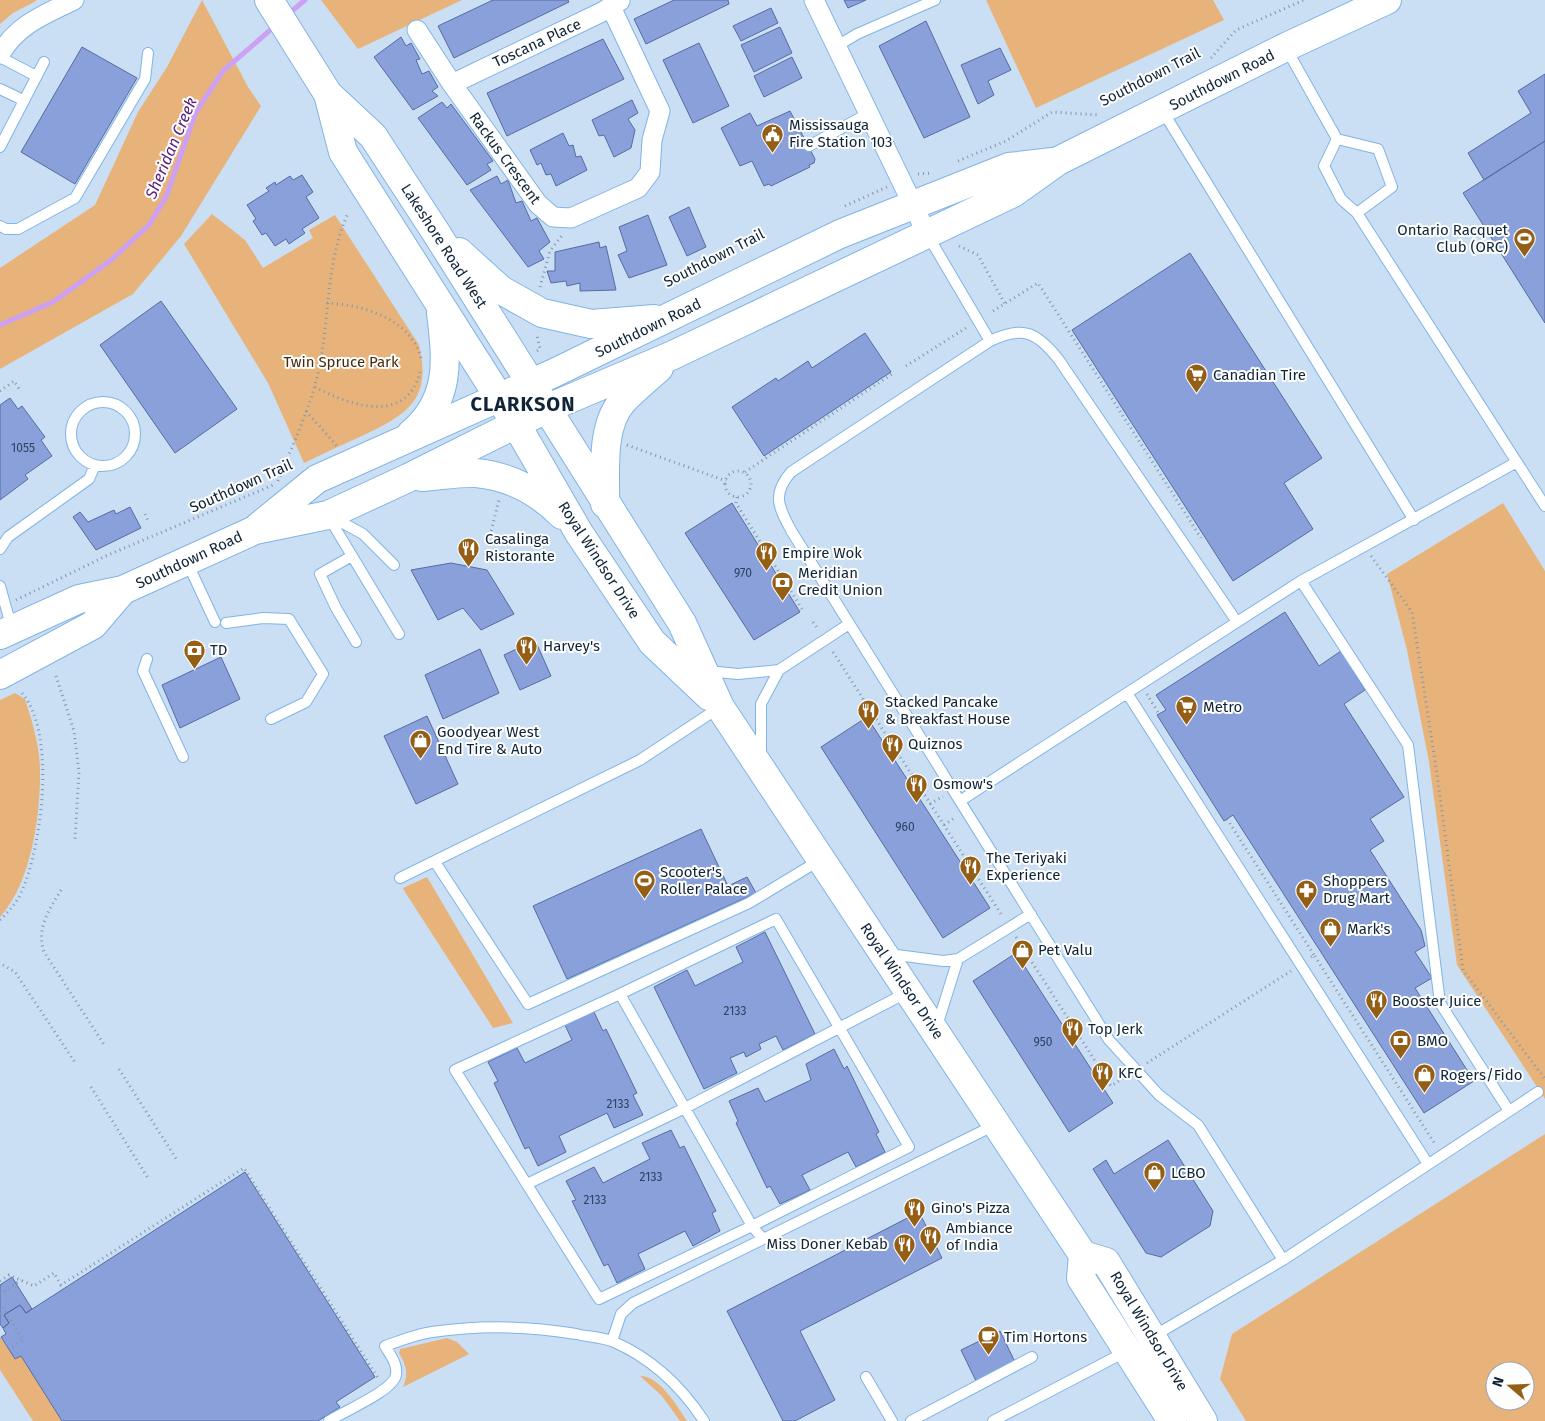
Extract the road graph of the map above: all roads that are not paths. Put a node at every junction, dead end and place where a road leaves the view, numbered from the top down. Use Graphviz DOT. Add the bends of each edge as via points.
graph roads {
  1 [pos="74,0"];
  2 [pos="269,0"];
  3 [pos="814,0"];
  4 [pos="935,0"];
  5 [pos="1387,0"];
  6 [pos="616,3"];
  7 [pos="417,30"];
  8 [pos="837,46"];
  9 [pos="1286,47"];
  10 [pos="148,54"];
  11 [pos="0,55"];
  12 [pos="44,62"];
  13 [pos="36,76"];
  14 [pos="452,84"];
  15 [pos="0,89"];
  16 [pos="328,94"];
  17 [pos="23,100"];
  18 [pos="1162,110"];
  19 [pos="869,113"];
  20 [pos="1337,139"];
  21 [pos="809,146"];
  22 [pos="0,147"];
  23 [pos="1058,161"];
  24 [pos="913,205"];
  25 [pos="1357,213"];
  26 [pos="0,226"];
  27 [pos="435,231"];
  28 [pos="927,234"];
  29 [pos="441,307"];
  30 [pos="670,317"];
  31 [pos="990,341"];
  32 [pos="673,355"];
  33 [pos="532,383"];
  34 [pos="499,398"];
  35 [pos="548,408"];
  36 [pos="516,424"];
  37 [pos="402,440"];
  38 [pos="1517,462"];
  39 [pos="95,465"];
  40 [pos="408,478"];
  41 [pos="605,504"];
  42 [pos="1545,506"];
  43 [pos="328,515"];
  44 [pos="1414,520"];
  45 [pos="255,530"];
  46 [pos="579,533"];
  47 [pos="0,549"];
  48 [pos="352,556"];
  49 [pos="187,562"];
  50 [pos="394,565"];
  51 [pos="1301,581"];
  52 [pos="0,586"];
  53 [pos="123,590"];
  54 [pos="1237,622"];
  55 [pos="849,624"];
  56 [pos="6,632"];
  57 [pos="399,634"];
  58 [pos="356,642"];
  59 [pos="146,659"];
  60 [pos="703,670"];
  61 [pos="779,670"];
  62 [pos="8,680"];
  63 [pos="1127,693"];
  64 [pos="720,707"];
  65 [pos="271,719"];
  66 [pos="183,757"];
  67 [pos="762,770"];
  68 [pos="960,801"];
  69 [pos="821,860"];
  70 [pos="435,862"];
  71 [pos="400,878"];
  72 [pos="1031,914"];
  73 [pos="883,953"];
  74 [pos="958,959"];
  75 [pos="909,992"];
  76 [pos="620,994"];
  77 [pos="840,1028"];
  78 [pos="935,1032"];
  79 [pos="1538,1092"];
  80 [pos="685,1108"];
  81 [pos="1510,1111"];
  82 [pos="996,1124"];
  83 [pos="1428,1164"];
  84 [pos="527,1184"];
  85 [pos="752,1226"];
  86 [pos="764,1239"];
  87 [pos="1284,1260"];
  88 [pos="612,1341"];
  89 [pos="1140,1344"];
  90 [pos="1032,1357"];
  91 [pos="866,1377"];
  92 [pos="329,1421"];
  93 [pos="704,1421"];
  94 [pos="892,1421"];
  95 [pos="911,1421"];
  96 [pos="994,1421"];
  97 [pos="1172,1421"];
  98 [pos="1203,1421"];
  1 -- 11 [label="street" via="22,27 8,40"];
  2 -- 16 [label="main road, Lakeshore Road West"];
  3 -- 8 [label="street"];
  4 -- 8 [label="lane"];
  5 -- 9 [label="main road, Southdown Road"];
  6 -- 14 [label="street, Toscana Place"];
  6 -- 14 [label="street, Rackus Crescent" via="660,111 652,140 651,167 638,188 571,218 547,214"];
  7 -- 14 [label="street, Rackus Crescent"];
  8 -- 19 [label="street"];
  9 -- 18 [label="main road, Southdown Road"];
  9 -- 20 [label="lane"];
  10 -- 26 [label="lane" via="145,79 75,198 18,229"];
  11 -- 13 [label="lane"];
  12 -- 13 [label="lane"];
  13 -- 17 [label="lane"];
  15 -- 17 [label="lane"];
  16 -- 27 [label="main road, Lakeshore Road West" via="373,136"];
  16 -- 29 [label="main road, Lakeshore Road West" via="342,152"];
  17 -- 22 [label="lane"];
  18 -- 23 [label="main road, Southdown Road"];
  18 -- 44 [label="lane"];
  19 -- 21 [label="lane"];
  19 -- 24 [label="street"];
  20 -- 25 [label="lane" via="1324,166 1341,199"];
  20 -- 25 [label="lane" via="1378,149 1392,187"];
  23 -- 24 [label="main road, Southdown Road" via="1008,168"];
  23 -- 28 [label="main road, Southdown Road" via="1013,193"];
  24 -- 28 [label="street"];
  24 -- 30 [label="main road, Southdown Road" via="840,234"];
  25 -- 38 [label="lane"];
  27 -- 30 [label="main road" via="501,290 542,313 591,324"];
  27 -- 33 [label="main road, Lakeshore Road West"];
  28 -- 31 [label="lane"];
  28 -- 32 [label="main road, Southdown Road"];
  29 -- 34 [label="main road, Lakeshore Road West"];
  29 -- 37 [label="main road" via="444,378 437,401 426,420"];
  30 -- 33 [label="main road, Southdown Road"];
  31 -- 54 [label="lane" via="1019,332 1032,334 1045,342"];
  31 -- 55 [label="lane" via="791,472 782,482 778,498 781,513"];
  32 -- 35 [label="main road, Southdown Road"];
  32 -- 41 [label="main road" via="621,403 611,421"];
  33 -- 34 [label="main road, Southdown Road"];
  33 -- 35 [label="main road, Lakeshore Road West"];
  34 -- 36 [label="main road, Royal Windsor Drive"];
  34 -- 37 [label="main road, Southdown Road"];
  35 -- 36 [label="main road, Southdown Road"];
  35 -- 41 [label="main road, Royal Windsor Drive"];
  36 -- 40 [label="main road, Southdown Road"];
  36 -- 46 [label="main road, Royal Windsor Drive"];
  37 -- 45 [label="main road, Southdown Road" via="317,479"];
  38 -- 42 [label="lane"];
  38 -- 44 [label="lane"];
  39 -- 39 [label="lane" via="77,454 71,436 72,425 85,407 107,402 126,412 134,426 134,443 122,460 113,465"];
  39 -- 47 [label="lane" via="89,478 8,537"];
  40 -- 43 [label="main road, Southdown Road"];
  40 -- 46 [label="main road" via="475,473 529,488 552,505"];
  41 -- 60 [label="main road, Royal Windsor Drive" via="682,623"];
  43 -- 45 [label="main road, Southdown Road"];
  43 -- 48 [label="lane"];
  43 -- 50 [label="lane" via="363,534"];
  44 -- 51 [label="lane"];
  45 -- 49 [label="main road, Southdown Road"];
  46 -- 64 [label="main road, Royal Windsor Drive" via="652,642"];
  48 -- 57 [label="lane"];
  48 -- 58 [label="lane" via="320,574"];
  49 -- 53 [label="main road, Southdown Road"];
  49 -- 65 [label="lane" via="221,622 289,618 323,674 306,702"];
  51 -- 54 [label="lane"];
  51 -- 81 [label="lane" via="1408,745 1440,1003"];
  52 -- 56 [label="lane"];
  53 -- 56 [label="main road, Southdown Road" via="79,599"];
  53 -- 62 [label="main road, Southdown Road" via="93,625"];
  54 -- 63 [label="lane"];
  55 -- 61 [label="lane"];
  55 -- 68 [label="lane"];
  59 -- 66 [label="lane" via="143,671"];
  60 -- 61 [label="lane" via="724,674"];
  60 -- 64 [label="main road, Royal Windsor Drive"];
  61 -- 67 [label="lane" via="761,704"];
  63 -- 68 [label="lane"];
  63 -- 83 [label="lane"];
  64 -- 67 [label="main road, Royal Windsor Drive"];
  64 -- 70 [label="lane" via="640,760"];
  67 -- 69 [label="main road, Royal Windsor Drive"];
  68 -- 72 [label="lane"];
  69 -- 70 [label="lane" via="749,903 528,1004"];
  69 -- 73 [label="main road, Royal Windsor Drive"];
  70 -- 71 [label="lane"];
  72 -- 74 [label="lane"];
  72 -- 87 [label="lane" via="1110,1040 1158,1095 1198,1125"];
  73 -- 74 [label="lane" via="925,960"];
  73 -- 75 [label="main road, Royal Windsor Drive"];
  74 -- 78 [label="lane"];
  75 -- 77 [label="lane"];
  75 -- 78 [label="main road, Royal Windsor Drive"];
  76 -- 77 [label="lane" via="776,919"];
  76 -- 80 [label="lane"];
  76 -- 84 [label="lane" via="455,1070"];
  77 -- 80 [label="lane"];
  77 -- 85 [label="lane" via="909,1147"];
  78 -- 82 [label="main road, Royal Windsor Drive"];
  79 -- 81 [label="lane"];
  80 -- 84 [label="lane"];
  80 -- 85 [label="lane"];
  81 -- 83 [label="lane"];
  82 -- 86 [label="lane"];
  82 -- 89 [label="main road, Royal Windsor Drive" via="1083,1255 1081,1278"];
  83 -- 87 [label="lane"];
  84 -- 85 [label="lane" via="599,1298"];
  85 -- 86 [label="lane"];
  86 -- 88 [label="lane" via="633,1303 621,1314"];
  87 -- 89 [label="lane"];
  88 -- 92 [label="lane" via="508,1326 431,1332 385,1346 395,1362 396,1376 388,1388"];
  88 -- 93 [label="lane" via="646,1359 668,1376"];
  89 -- 96 [label="lane"];
  89 -- 97 [label="main road, Royal Windsor Drive"];
  89 -- 98 [label="main road, Royal Windsor Drive"];
  90 -- 95 [label="lane"];
  91 -- 94 [label="lane"];
}
